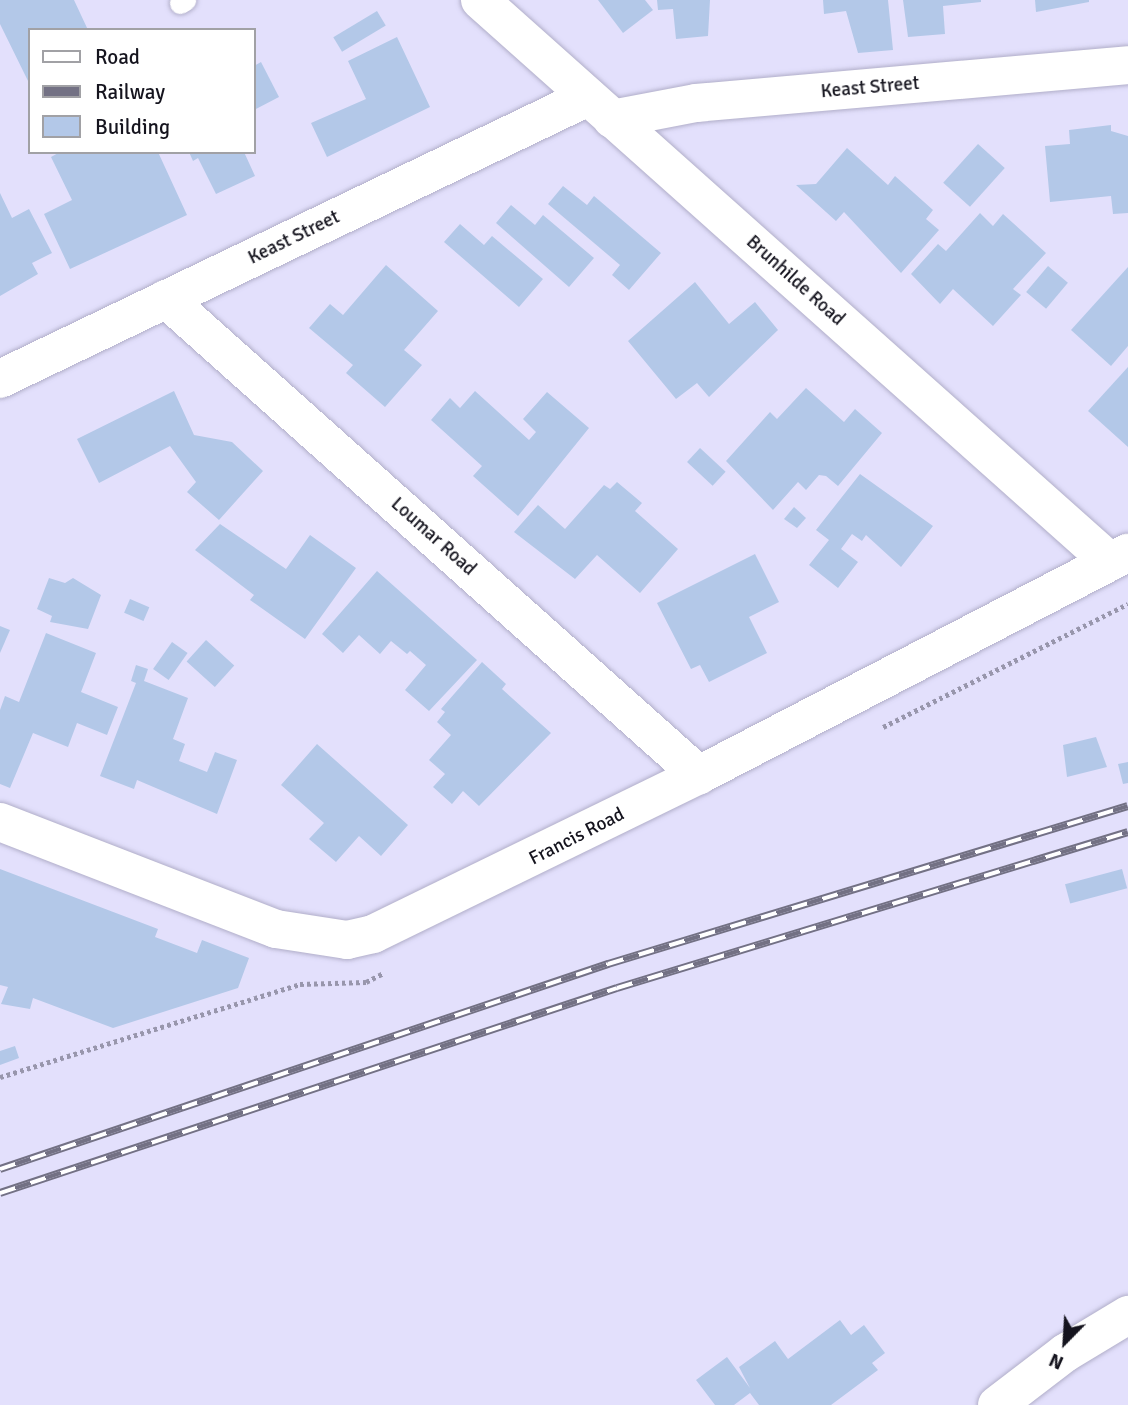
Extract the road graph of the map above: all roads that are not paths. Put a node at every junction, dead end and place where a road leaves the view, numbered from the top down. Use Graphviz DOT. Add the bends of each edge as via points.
graph roads {
  1 [pos="480,0"];
  2 [pos="1128,65"];
  3 [pos="600,108"];
  4 [pos="166,299"];
  5 [pos="0,379"];
  6 [pos="1119,557"];
  7 [pos="699,775"];
  8 [pos="0,822"];
  9 [pos="1128,1315"];
  10 [pos="997,1405"];
  1 -- 3 [label="street, Brunhilde Road"];
  2 -- 3 [label="street, Keast Street"];
  3 -- 4 [label="street, Keast Street"];
  3 -- 6 [label="street, Brunhilde Road"];
  4 -- 5 [label="street, Keast Street"];
  4 -- 7 [label="street, Loumar Road"];
  6 -- 7 [label="street, Francis Road"];
  7 -- 8 [label="street, Francis Road" via="469,892 347,940 276,929"];
  9 -- 10 [label="street" via="1065,1353"];
}
